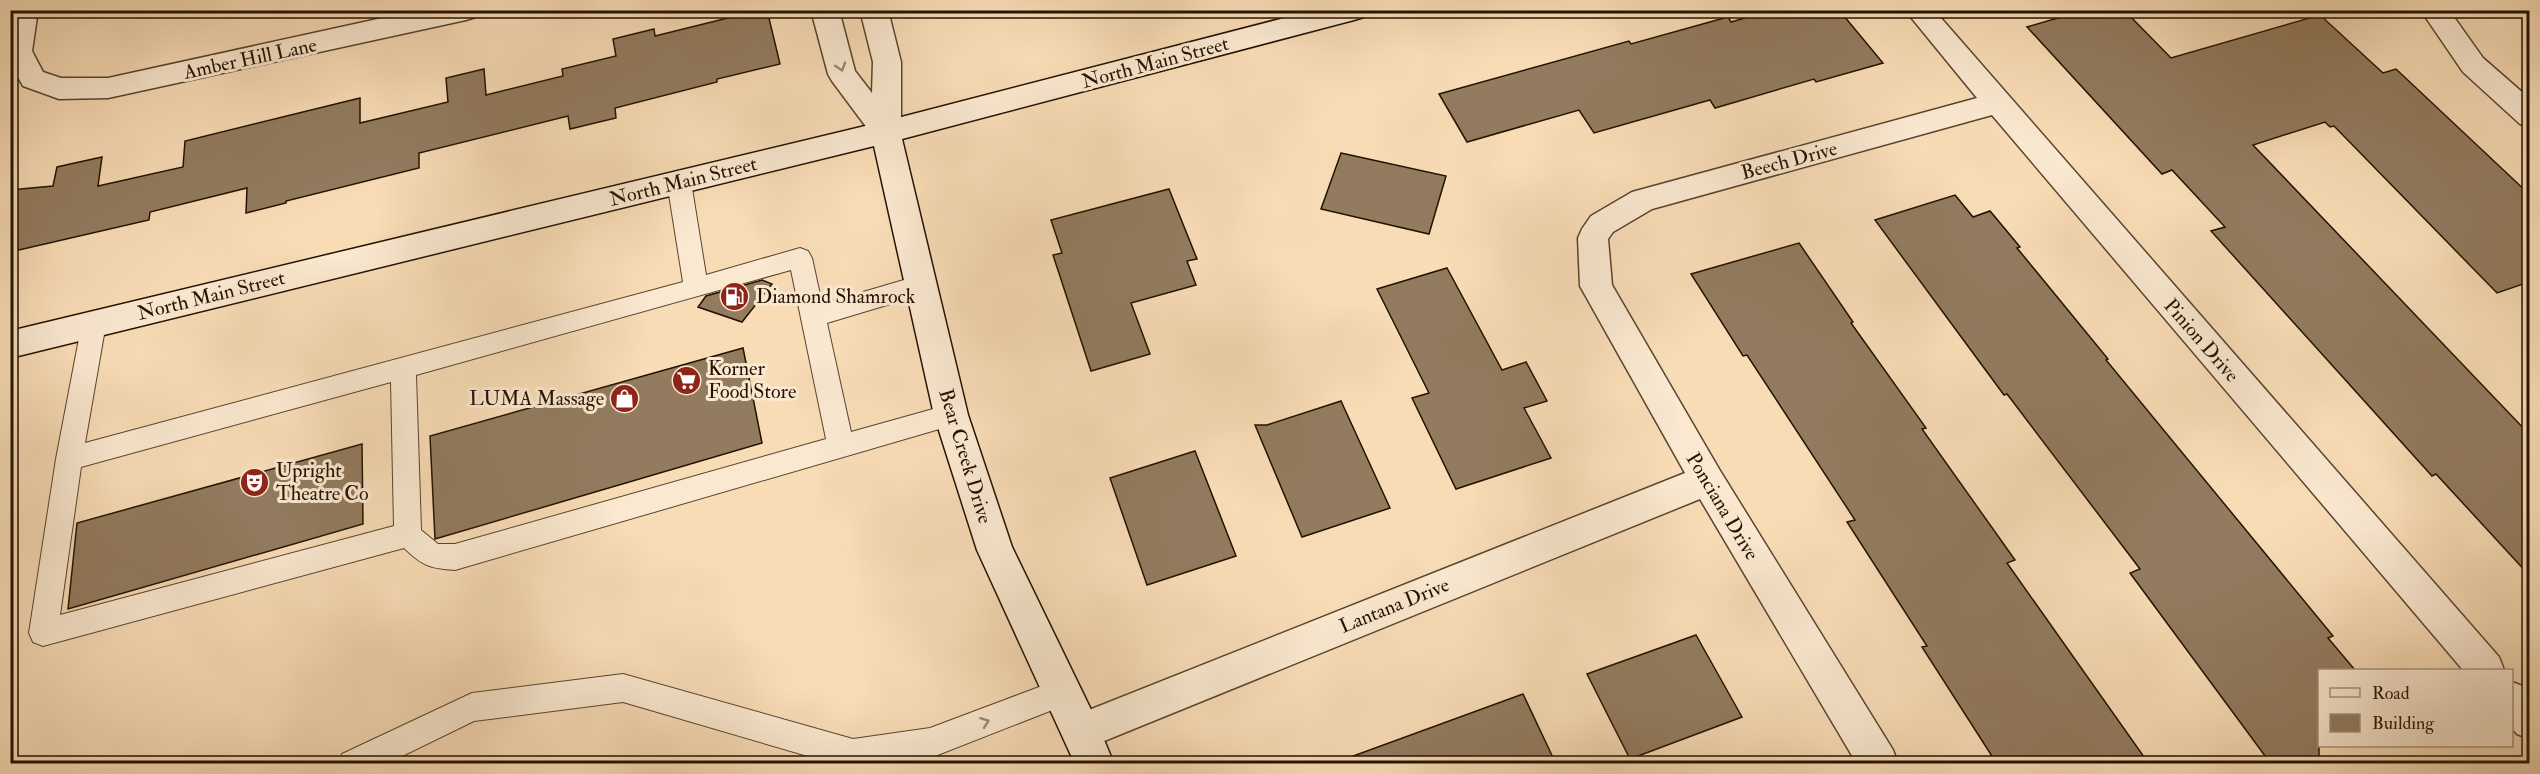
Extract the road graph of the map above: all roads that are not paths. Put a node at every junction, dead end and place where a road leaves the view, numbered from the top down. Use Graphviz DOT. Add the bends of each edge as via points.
graph roads {
  1 [pos="24,10"];
  2 [pos="466,10"];
  3 [pos="825,10"];
  4 [pos="874,10"];
  5 [pos="1354,10"];
  6 [pos="1918,10"];
  7 [pos="2438,15"];
  8 [pos="1998,103"];
  9 [pos="2529,116"];
  10 [pos="886,132"];
  11 [pos="679,182"];
  12 [pos="1593,238"];
  13 [pos="921,285"];
  14 [pos="696,288"];
  15 [pos="814,317"];
  16 [pos="94,323"];
  17 [pos="10,345"];
  18 [pos="403,368"];
  19 [pos="951,416"];
  20 [pos="840,447"];
  21 [pos="69,459"];
  22 [pos="1707,480"];
  23 [pos="408,535"];
  24 [pos="2485,669"];
  25 [pos="1063,692"];
  26 [pos="2513,702"];
  27 [pos="2529,721"];
  28 [pos="1088,747"];
  29 [pos="353,764"];
  30 [pos="1879,764"];
  1 -- 2 [label="street, Amber Hill Lane" via="18,51 33,79 59,89 108,88"];
  3 -- 10 [label="street, Bear Creek Drive, one-way" via="842,74"];
  4 -- 10 [label="street, Bear Creek Drive" via="887,62"];
  5 -- 10 [label="street, North Main Street"];
  6 -- 8 [label="street, Pinion Drive"];
  7 -- 9 [label="street" via="2473,65"];
  8 -- 12 [label="street, Beech Drive" via="1643,200 1602,224"];
  8 -- 24 [label="street, Pinion Drive"];
  10 -- 11 [label="street, North Main Street"];
  10 -- 13 [label="street, Bear Creek Drive"];
  11 -- 14 [label="lane"];
  11 -- 16 [label="street, North Main Street"];
  12 -- 22 [label="street, Ponciana Drive" via="1596,286"];
  13 -- 15 [label="lane"];
  13 -- 19 [label="street, Bear Creek Drive"];
  14 -- 15 [label="lane" via="800,258"];
  14 -- 18 [label="lane"];
  15 -- 20 [label="lane"];
  16 -- 17 [label="street, North Main Street"];
  16 -- 21 [label="lane"];
  18 -- 21 [label="lane"];
  18 -- 23 [label="lane"];
  19 -- 20 [label="lane"];
  19 -- 25 [label="street, Bear Creek Drive" via="995,550"];
  20 -- 23 [label="lane" via="455,557 432,556"];
  21 -- 23 [label="lane" via="43,633"];
  22 -- 28 [label="street, Lantana Drive"];
  22 -- 30 [label="street, Ponciana Drive"];
  25 -- 28 [label="street, Bear Creek Drive"];
  29 -- 25 [label="lane, one-way" via="472,707 624,688 853,754 930,743"];
  26 -- 27 [label="street"];
}
